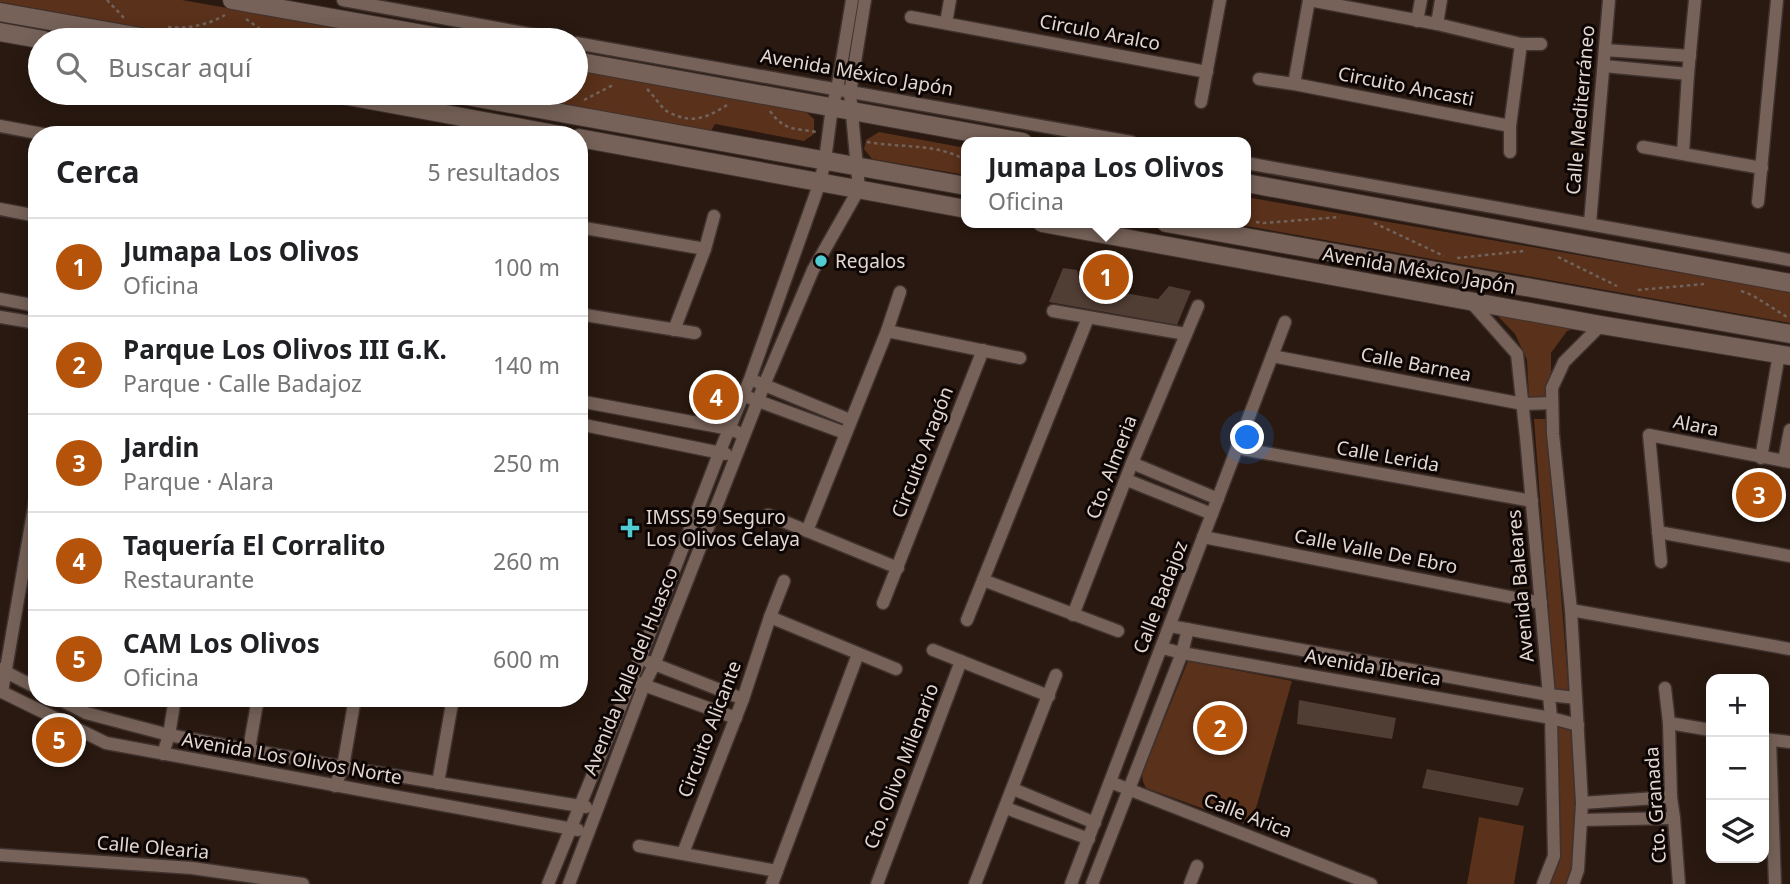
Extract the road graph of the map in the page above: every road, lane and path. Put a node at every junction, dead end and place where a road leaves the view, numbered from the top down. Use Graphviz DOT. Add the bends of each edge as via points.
graph roads {
  1 [pos="107,0"];
  2 [pos="343,0"];
  3 [pos="852,0"];
  4 [pos="865,0"];
  5 [pos="950,0"];
  6 [pos="1220,0"];
  7 [pos="1309,0"];
  8 [pos="1421,0"];
  9 [pos="1441,0"];
  10 [pos="1609,0"];
  11 [pos="1695,0"];
  12 [pos="1777,0"];
  13 [pos="231,6"];
  14 [pos="0,12"];
  15 [pos="911,17"];
  16 [pos="244,18"];
  17 [pos="135,22"];
  18 [pos="1417,22"];
  19 [pos="946,23"];
  20 [pos="1437,24"];
  21 [pos="118,28"];
  22 [pos="190,28"];
  23 [pos="259,28"];
  24 [pos="377,28"];
  25 [pos="497,28"];
  26 [pos="0,32"];
  27 [pos="28,37"];
  28 [pos="1521,44"];
  29 [pos="1541,44"];
  30 [pos="588,45"];
  31 [pos="1605,50"];
  32 [pos="1690,56"];
  33 [pos="588,63"];
  34 [pos="1604,66"];
  35 [pos="1207,72"];
  36 [pos="1688,74"];
  37 [pos="1259,79"];
  38 [pos="617,83"];
  39 [pos="1294,84"];
  40 [pos="643,85"];
  41 [pos="840,97"];
  42 [pos="588,98"];
  43 [pos="1202,102"];
  44 [pos="727,104"];
  45 [pos="396,105"];
  46 [pos="517,105"];
  47 [pos="769,110"];
  48 [pos="852,111"];
  49 [pos="0,126"];
  50 [pos="511,126"];
  51 [pos="1510,126"];
  52 [pos="28,131"];
  53 [pos="828,135"];
  54 [pos="995,137"];
  55 [pos="1099,137"];
  56 [pos="588,140"];
  57 [pos="855,140"];
  58 [pos="1643,147"];
  59 [pos="1510,152"];
  60 [pos="1683,153"];
  61 [pos="961,157"];
  62 [pos="825,160"];
  63 [pos="1251,164"];
  64 [pos="858,166"];
  65 [pos="1762,168"];
  66 [pos="820,182"];
  67 [pos="1251,184"];
  68 [pos="961,185"];
  69 [pos="859,189"];
  70 [pos="1758,202"];
  71 [pos="961,208"];
  72 [pos="0,209"];
  73 [pos="28,214"];
  74 [pos="714,216"];
  75 [pos="1342,216"];
  76 [pos="1364,221"];
  77 [pos="1255,222"];
  78 [pos="1590,223"];
  79 [pos="588,228"];
  80 [pos="1080,228"];
  81 [pos="1193,228"];
  82 [pos="1281,244"];
  83 [pos="705,249"];
  84 [pos="1524,251"];
  85 [pos="1553,254"];
  86 [pos="1790,260"];
  87 [pos="1277,265"];
  88 [pos="1790,283"];
  89 [pos="1713,284"];
  90 [pos="1622,288"];
  91 [pos="1630,290"];
  92 [pos="1740,290"];
  93 [pos="900,292"];
  94 [pos="0,299"];
  95 [pos="1470,301"];
  96 [pos="28,304"];
  97 [pos="1198,306"];
  98 [pos="1053,312"];
  99 [pos="588,316"];
  100 [pos="0,317"];
  101 [pos="1088,318"];
  102 [pos="1790,318"];
  103 [pos="28,322"];
  104 [pos="1285,322"];
  105 [pos="1601,325"];
  106 [pos="674,330"];
  107 [pos="887,331"];
  108 [pos="695,333"];
  109 [pos="1186,334"];
  110 [pos="1790,334"];
  111 [pos="983,350"];
  112 [pos="1784,355"];
  113 [pos="1272,356"];
  114 [pos="1020,358"];
  115 [pos="750,379"];
  116 [pos="764,385"];
  117 [pos="744,394"];
  118 [pos="757,401"];
  119 [pos="588,403"];
  120 [pos="1552,403"];
  121 [pos="1523,404"];
  122 [pos="850,420"];
  123 [pos="588,426"];
  124 [pos="730,429"];
  125 [pos="1790,430"];
  126 [pos="845,433"];
  127 [pos="744,434"];
  128 [pos="1237,448"];
  129 [pos="720,451"];
  130 [pos="735,457"];
  131 [pos="1761,458"];
  132 [pos="1787,462"];
  133 [pos="1132,463"];
  134 [pos="1127,480"];
  135 [pos="1218,499"];
  136 [pos="1532,501"];
  137 [pos="1212,514"];
  138 [pos="768,515"];
  139 [pos="807,531"];
  140 [pos="1658,532"];
  141 [pos="28,536"];
  142 [pos="1203,537"];
  143 [pos="1790,556"];
  144 [pos="1661,562"];
  145 [pos="898,568"];
  146 [pos="983,580"];
  147 [pos="784,581"];
  148 [pos="883,603"];
  149 [pos="1541,603"];
  150 [pos="1571,610"];
  151 [pos="1073,615"];
  152 [pos="770,617"];
  153 [pos="967,620"];
  154 [pos="1170,626"];
  155 [pos="1188,629"];
  156 [pos="1118,631"];
  157 [pos="1162,648"];
  158 [pos="1790,649"];
  159 [pos="933,650"];
  160 [pos="1182,653"];
  161 [pos="858,654"];
  162 [pos="640,659"];
  163 [pos="1359,660"];
  164 [pos="961,661"];
  165 [pos="654,665"];
  166 [pos="896,669"];
  167 [pos="2,670"];
  168 [pos="1056,676"];
  169 [pos="631,681"];
  170 [pos="28,683"];
  171 [pos="1354,683"];
  172 [pos="644,685"];
  173 [pos="1665,688"];
  174 [pos="1,692"];
  175 [pos="1549,695"];
  176 [pos="1049,696"];
  177 [pos="1576,698"];
  178 [pos="743,699"];
  179 [pos="28,705"];
  180 [pos="32,707"];
  181 [pos="74,707"];
  182 [pos="87,707"];
  183 [pos="174,707"];
  184 [pos="256,707"];
  185 [pos="353,707"];
  186 [pos="451,707"];
  187 [pos="86,713"];
  188 [pos="736,718"];
  189 [pos="1552,718"];
  190 [pos="1669,723"];
  191 [pos="1578,725"];
  192 [pos="1706,729"];
  193 [pos="169,735"];
  194 [pos="1769,739"];
  195 [pos="1790,742"];
  196 [pos="249,749"];
  197 [pos="163,754"];
  198 [pos="343,767"];
  199 [pos="1769,775"];
  200 [pos="1110,782"];
  201 [pos="438,783"];
  202 [pos="335,786"];
  203 [pos="1013,789"];
  204 [pos="1128,789"];
  205 [pos="1671,797"];
  206 [pos="1582,803"];
  207 [pos="580,806"];
  208 [pos="1006,808"];
  209 [pos="597,809"];
  210 [pos="1674,818"];
  211 [pos="1581,820"];
  212 [pos="1095,823"];
  213 [pos="570,828"];
  214 [pos="588,832"];
  215 [pos="1089,839"];
  216 [pos="639,846"];
  217 [pos="682,853"];
  218 [pos="0,855"];
  219 [pos="1197,866"];
  220 [pos="777,871"];
  221 [pos="303,884"];
  222 [pos="548,884"];
  223 [pos="569,884"];
  224 [pos="772,884"];
  225 [pos="877,884"];
  226 [pos="975,884"];
  227 [pos="1071,884"];
  228 [pos="1092,884"];
  229 [pos="1190,884"];
  230 [pos="1371,884"];
  231 [pos="1544,884"];
  232 [pos="1573,884"];
  233 [pos="1679,884"];
  234 [pos="1775,884"];
  1 -- 17 [label="path" via="122,17"];
  2 -- 25 [label="street"];
  3 -- 41 [label="street, Avenida Valle del Huasco"];
  4 -- 41 [label="street, Avenida Valle del Huasco"];
  5 -- 19 [label="street"];
  6 -- 35 [label="street"];
  7 -- 18 [label="street"];
  7 -- 39 [label="street"];
  8 -- 18 [label="street"];
  9 -- 20 [label="street"];
  10 -- 31 [label="street, Calle Mediterráneo"];
  11 -- 32 [label="street"];
  12 -- 65 [label="street"];
  13 -- 22 [label="path" via="215,21"];
  13 -- 24 [label="street"];
  14 -- 21 [label="street"];
  15 -- 19 [label="street, Circulo Aralco"];
  16 -- 23 [label="path"];
  18 -- 20 [label="street"];
  19 -- 35 [label="street, Circulo Aralco"];
  20 -- 28 [label="street"];
  26 -- 27 [label="street"];
  28 -- 29 [label="street"];
  28 -- 51 [label="street"];
  30 -- 41 [label="street, Avenida México Japón"];
  31 -- 32 [label="street"];
  31 -- 34 [label="street, Calle Mediterráneo"];
  32 -- 36 [label="street"];
  33 -- 41 [label="street, Avenida México Japón"];
  34 -- 36 [label="street"];
  34 -- 78 [label="street, Calle Mediterráneo"];
  35 -- 43 [label="street"];
  36 -- 60 [label="street"];
  37 -- 39 [label="street, Circuito Ancasti"];
  38 -- 42 [label="path"];
  39 -- 51 [label="street, Circuito Ancasti"];
  40 -- 44 [label="path" via="666,112 681,118 699,119"];
  41 -- 48 [label="street, Avenida México Japón"];
  41 -- 53 [label="street, Avenida Valle del Huasco"];
  41 -- 55 [label="street, Avenida México Japón"];
  45 -- 50 [label="street"];
  46 -- 62 [label="street"];
  47 -- 53 [label="path" via="786,127"];
  48 -- 54 [label="street, Avenida México Japón"];
  48 -- 57 [label="street"];
  49 -- 52 [label="street"];
  51 -- 59 [label="street"];
  53 -- 62 [label="street, Avenida Valle del Huasco"];
  56 -- 66 [label="street"];
  57 -- 61 [label="path" via="931,148"];
  57 -- 64 [label="street"];
  58 -- 60 [label="street"];
  60 -- 65 [label="street"];
  62 -- 64 [label="street"];
  62 -- 66 [label="street, Avenida Valle del Huasco"];
  63 -- 78 [label="street"];
  64 -- 68 [label="street"];
  64 -- 69 [label="street"];
  65 -- 70 [label="street"];
  66 -- 69 [label="street"];
  66 -- 115 [label="street, Avenida Valle del Huasco"];
  67 -- 88 [label="street"];
  69 -- 71 [label="street"];
  69 -- 116 [label="street, Avenida Valle del Huasco" via="813,270"];
  72 -- 73 [label="street"];
  74 -- 83 [label="street"];
  75 -- 77 [label="path"];
  76 -- 84 [label="path" via="1449,258"];
  78 -- 86 [label="street"];
  79 -- 83 [label="street"];
  80 -- 87 [label="street, Avenida México Japón"];
  81 -- 82 [label="street, Avenida México Japón"];
  82 -- 87 [label="street"];
  82 -- 110 [label="street, Avenida México Japón"];
  83 -- 106 [label="street"];
  85 -- 90 [label="path"];
  87 -- 95 [label="street, Avenida México Japón"];
  89 -- 91 [label="path"];
  92 -- 102 [label="path"];
  93 -- 107 [label="street"];
  94 -- 96 [label="street"];
  95 -- 105 [label="street, Avenida México Japón"];
  95 -- 121 [label="street, Avenida Baleares" via="1517,354"];
  97 -- 109 [label="street, Cto. Almeria"];
  98 -- 101 [label="street"];
  99 -- 106 [label="street"];
  100 -- 103 [label="street"];
  101 -- 109 [label="street"];
  101 -- 146 [label="street"];
  104 -- 113 [label="street, Calle Badajoz"];
  105 -- 112 [label="street, Avenida México Japón"];
  105 -- 120 [label="street" via="1564,362 1552,388"];
  106 -- 108 [label="street"];
  107 -- 111 [label="street"];
  107 -- 122 [label="street"];
  109 -- 133 [label="street, Cto. Almeria"];
  111 -- 114 [label="street"];
  111 -- 145 [label="street, Circuito Aragón"];
  112 -- 131 [label="street"];
  113 -- 121 [label="street, Calle Barnea"];
  113 -- 128 [label="street, Calle Badajoz"];
  115 -- 116 [label="street"];
  115 -- 117 [label="street, Avenida Valle del Huasco"];
  116 -- 118 [label="street, Avenida Valle del Huasco"];
  116 -- 122 [label="street"];
  117 -- 118 [label="street"];
  117 -- 124 [label="street, Avenida Valle del Huasco"];
  118 -- 126 [label="street"];
  118 -- 127 [label="street, Avenida Valle del Huasco"];
  119 -- 124 [label="street"];
  120 -- 121 [label="street, Calle Barnea"];
  120 -- 150 [label="street"];
  121 -- 136 [label="street, Avenida Baleares"];
  122 -- 126 [label="street"];
  123 -- 129 [label="street"];
  124 -- 127 [label="street"];
  124 -- 129 [label="street, Avenida Valle del Huasco"];
  125 -- 132 [label="street"];
  126 -- 139 [label="street"];
  127 -- 130 [label="street, Avenida Valle del Huasco"];
  128 -- 135 [label="street, Calle Badajoz"];
  128 -- 136 [label="street, Calle Lerida"];
  129 -- 130 [label="street"];
  129 -- 162 [label="street, Avenida Valle del Huasco"];
  130 -- 165 [label="street, Avenida Valle del Huasco"];
  131 -- 132 [label="street, Alara"];
  131 -- 140 [label="street, Alara" via="1648,435"];
  133 -- 134 [label="street, Cto. Almeria"];
  133 -- 135 [label="street"];
  134 -- 137 [label="street"];
  134 -- 151 [label="street, Cto. Almeria"];
  135 -- 137 [label="street, Calle Badajoz"];
  136 -- 149 [label="street, Avenida Baleares"];
  137 -- 142 [label="street, Calle Badajoz"];
  138 -- 139 [label="street"];
  139 -- 145 [label="street"];
  140 -- 143 [label="street"];
  140 -- 144 [label="street, Alara"];
  141 -- 167 [label="street"];
  142 -- 149 [label="street, Calle Valle De Ebro"];
  142 -- 154 [label="street, Calle Badajoz"];
  145 -- 148 [label="street, Circuito Aragón"];
  146 -- 151 [label="street"];
  146 -- 153 [label="street"];
  147 -- 152 [label="street, Circuito Alicante"];
  149 -- 175 [label="street, Avenida Baleares"];
  150 -- 158 [label="street"];
  150 -- 177 [label="street"];
  151 -- 156 [label="street"];
  152 -- 161 [label="street"];
  152 -- 178 [label="street, Circuito Alicante"];
  154 -- 155 [label="street, Avenida Iberica"];
  154 -- 157 [label="street, Calle Badajoz"];
  155 -- 160 [label="street, Calle Badajoz"];
  155 -- 163 [label="street, Avenida Iberica"];
  157 -- 160 [label="street, Avenida Iberica"];
  157 -- 200 [label="street, Calle Badajoz"];
  159 -- 164 [label="street"];
  160 -- 171 [label="street, Avenida Iberica"];
  160 -- 204 [label="street, Calle Badajoz"];
  161 -- 166 [label="street"];
  161 -- 220 [label="street"];
  162 -- 165 [label="street"];
  162 -- 169 [label="street, Avenida Valle del Huasco"];
  163 -- 171 [label="street"];
  163 -- 175 [label="street, Avenida Iberica"];
  164 -- 176 [label="street"];
  164 -- 225 [label="street, Cto. Olivo Milenario"];
  165 -- 172 [label="street, Avenida Valle del Huasco"];
  165 -- 178 [label="street"];
  167 -- 170 [label="street"];
  167 -- 174 [label="street"];
  168 -- 176 [label="street"];
  169 -- 172 [label="street"];
  169 -- 207 [label="street, Avenida Valle del Huasco"];
  171 -- 189 [label="street, Avenida Iberica"];
  172 -- 188 [label="street"];
  172 -- 209 [label="street, Avenida Valle del Huasco"];
  173 -- 190 [label="street, Cto. Granada"];
  174 -- 179 [label="street, Avenida Los Olivos Norte"];
  175 -- 177 [label="street, Avenida Iberica"];
  175 -- 189 [label="street, Avenida Baleares"];
  176 -- 203 [label="street"];
  177 -- 191 [label="street"];
  178 -- 188 [label="street, Circuito Alicante"];
  180 -- 197 [label="street, Avenida Los Olivos Norte" via="106,743"];
  181 -- 187 [label="street, Avenida Los Olivos Norte"];
  182 -- 187 [label="street"];
  183 -- 193 [label="street"];
  184 -- 196 [label="street"];
  185 -- 198 [label="street"];
  186 -- 201 [label="street"];
  187 -- 193 [label="street, Avenida Los Olivos Norte"];
  188 -- 217 [label="street, Circuito Alicante"];
  189 -- 191 [label="street, Avenida Iberica"];
  189 -- 231 [label="street, Avenida Baleares" via="1554,856"];
  190 -- 192 [label="street, Cto. Granada"];
  190 -- 205 [label="street, Cto. Granada"];
  191 -- 206 [label="street"];
  193 -- 196 [label="street, Avenida Los Olivos Norte"];
  193 -- 197 [label="street"];
  194 -- 195 [label="street"];
  196 -- 198 [label="street, Avenida Los Olivos Norte"];
  197 -- 202 [label="street, Avenida Los Olivos Norte"];
  198 -- 201 [label="street, Avenida Los Olivos Norte"];
  198 -- 202 [label="street"];
  199 -- 234 [label="street"];
  200 -- 204 [label="street, Calle Arica"];
  200 -- 212 [label="street, Calle Badajoz"];
  201 -- 207 [label="street, Avenida Los Olivos Norte"];
  202 -- 213 [label="street, Avenida Los Olivos Norte"];
  203 -- 208 [label="street"];
  203 -- 212 [label="street"];
  204 -- 228 [label="street, Calle Badajoz"];
  204 -- 230 [label="street, Calle Arica"];
  205 -- 206 [label="street"];
  205 -- 210 [label="street, Cto. Granada"];
  206 -- 211 [label="street"];
  207 -- 209 [label="street, Avenida Los Olivos Norte"];
  207 -- 213 [label="street, Avenida Valle del Huasco"];
  208 -- 215 [label="street"];
  208 -- 226 [label="street"];
  209 -- 214 [label="street, Avenida Valle del Huasco"];
  210 -- 211 [label="street"];
  210 -- 233 [label="street, Cto. Granada"];
  211 -- 232 [label="street"];
  212 -- 215 [label="street, Calle Badajoz"];
  213 -- 214 [label="street, Avenida Los Olivos Norte"];
  213 -- 222 [label="street, Avenida Valle del Huasco"];
  214 -- 223 [label="street, Avenida Valle del Huasco"];
  215 -- 227 [label="street, Calle Badajoz"];
  216 -- 217 [label="street"];
  217 -- 220 [label="street"];
  218 -- 221 [label="street, Calle Olearia" via="192,868"];
  219 -- 229 [label="street"];
  220 -- 224 [label="street"];
}
